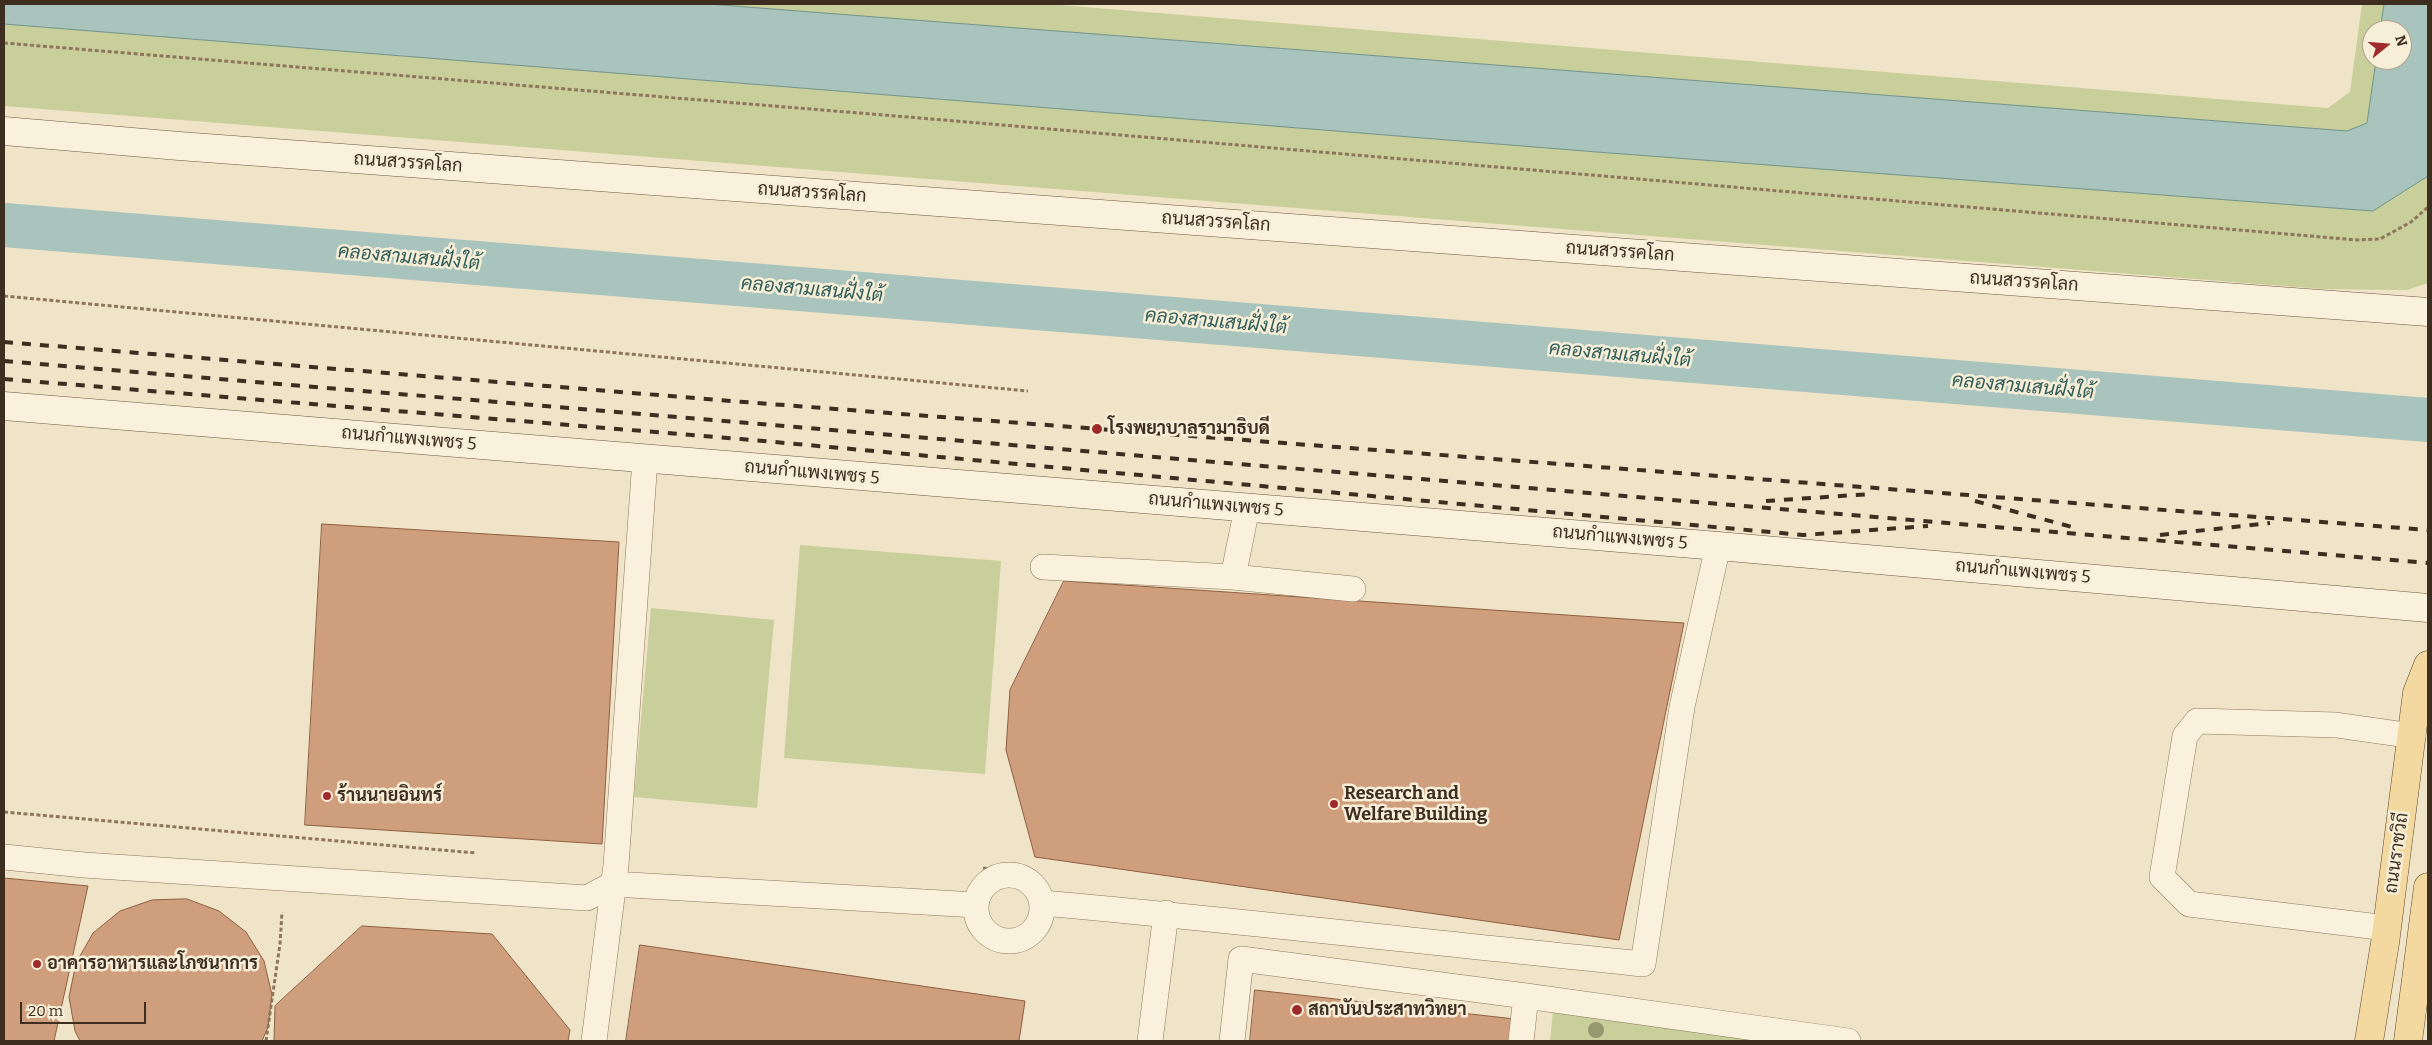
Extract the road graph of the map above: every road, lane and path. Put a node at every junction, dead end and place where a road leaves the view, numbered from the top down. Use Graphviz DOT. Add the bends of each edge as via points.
graph roads {
  1 [pos="4,44"];
  2 [pos="4,131"];
  3 [pos="2428,207"];
  4 [pos="4,296"];
  5 [pos="2428,312"];
  6 [pos="1028,392"];
  7 [pos="4,406"];
  8 [pos="646,460"];
  9 [pos="1247,508"];
  10 [pos="1718,546"];
  11 [pos="1044,568"];
  12 [pos="1232,577"];
  13 [pos="1354,589"];
  14 [pos="2428,608"];
  15 [pos="2428,665"];
  16 [pos="2413,736"];
  17 [pos="288,836"];
  18 [pos="4,857"];
  19 [pos="284,878"];
  20 [pos="613,884"];
  21 [pos="2428,887"];
  22 [pos="1043,903"];
  23 [pos="976,905"];
  24 [pos="1166,913"];
  25 [pos="2387,928"];
  26 [pos="1526,996"];
  27 [pos="1817,1039"];
  28 [pos="266,1041"];
  29 [pos="594,1041"];
  30 [pos="1150,1041"];
  31 [pos="1232,1041"];
  32 [pos="1521,1041"];
  33 [pos="1848,1041"];
  34 [pos="2369,1041"];
  35 [pos="2408,1041"];
  1 -- 3 [label="path" via="2357,240 2380,239 2411,222"];
  2 -- 5 [label="street, ถนนสวรรคโลก"];
  4 -- 6 [label="path"];
  7 -- 8 [label="street, ถนนกำแพงเพชร 5"];
  8 -- 9 [label="street, ถนนกำแพงเพชร 5"];
  8 -- 20 [label="lane"];
  9 -- 10 [label="street, ถนนกำแพงเพชร 5"];
  9 -- 12 [label="lane"];
  10 -- 14 [label="street, ถนนกำแพงเพชร 5"];
  10 -- 24 [label="lane" via="1682,708 1644,964"];
  11 -- 12 [label="lane"];
  12 -- 13 [label="lane"];
  15 -- 16 [label="main road, ถนนราชวิถี" via="2417,693"];
  16 -- 25 [label="main road, ถนนราชวิถี"];
  16 -- 25 [label="lane" via="2336,725 2197,721 2185,736 2162,877 2189,904"];
  17 -- 19 [label="path"];
  18 -- 19 [label="lane"];
  19 -- 20 [label="lane" via="587,898"];
  19 -- 28 [label="path" via="280,944"];
  20 -- 23 [label="lane"];
  20 -- 29 [label="lane"];
  21 -- 35 [label="main road"];
  22 -- 23 [label="lane" via="1033,884 1009,875 984,885"];
  22 -- 23 [label="lane" via="1036,928 1022,939 1011,942 990,935 982,927"];
  22 -- 24 [label="lane"];
  24 -- 30 [label="lane"];
  25 -- 34 [label="main road, ถนนราชวิถี"];
  26 -- 27 [label="lane"];
  26 -- 31 [label="lane" via="1241,959"];
  26 -- 32 [label="lane"];
  27 -- 33 [label="lane"];
}
